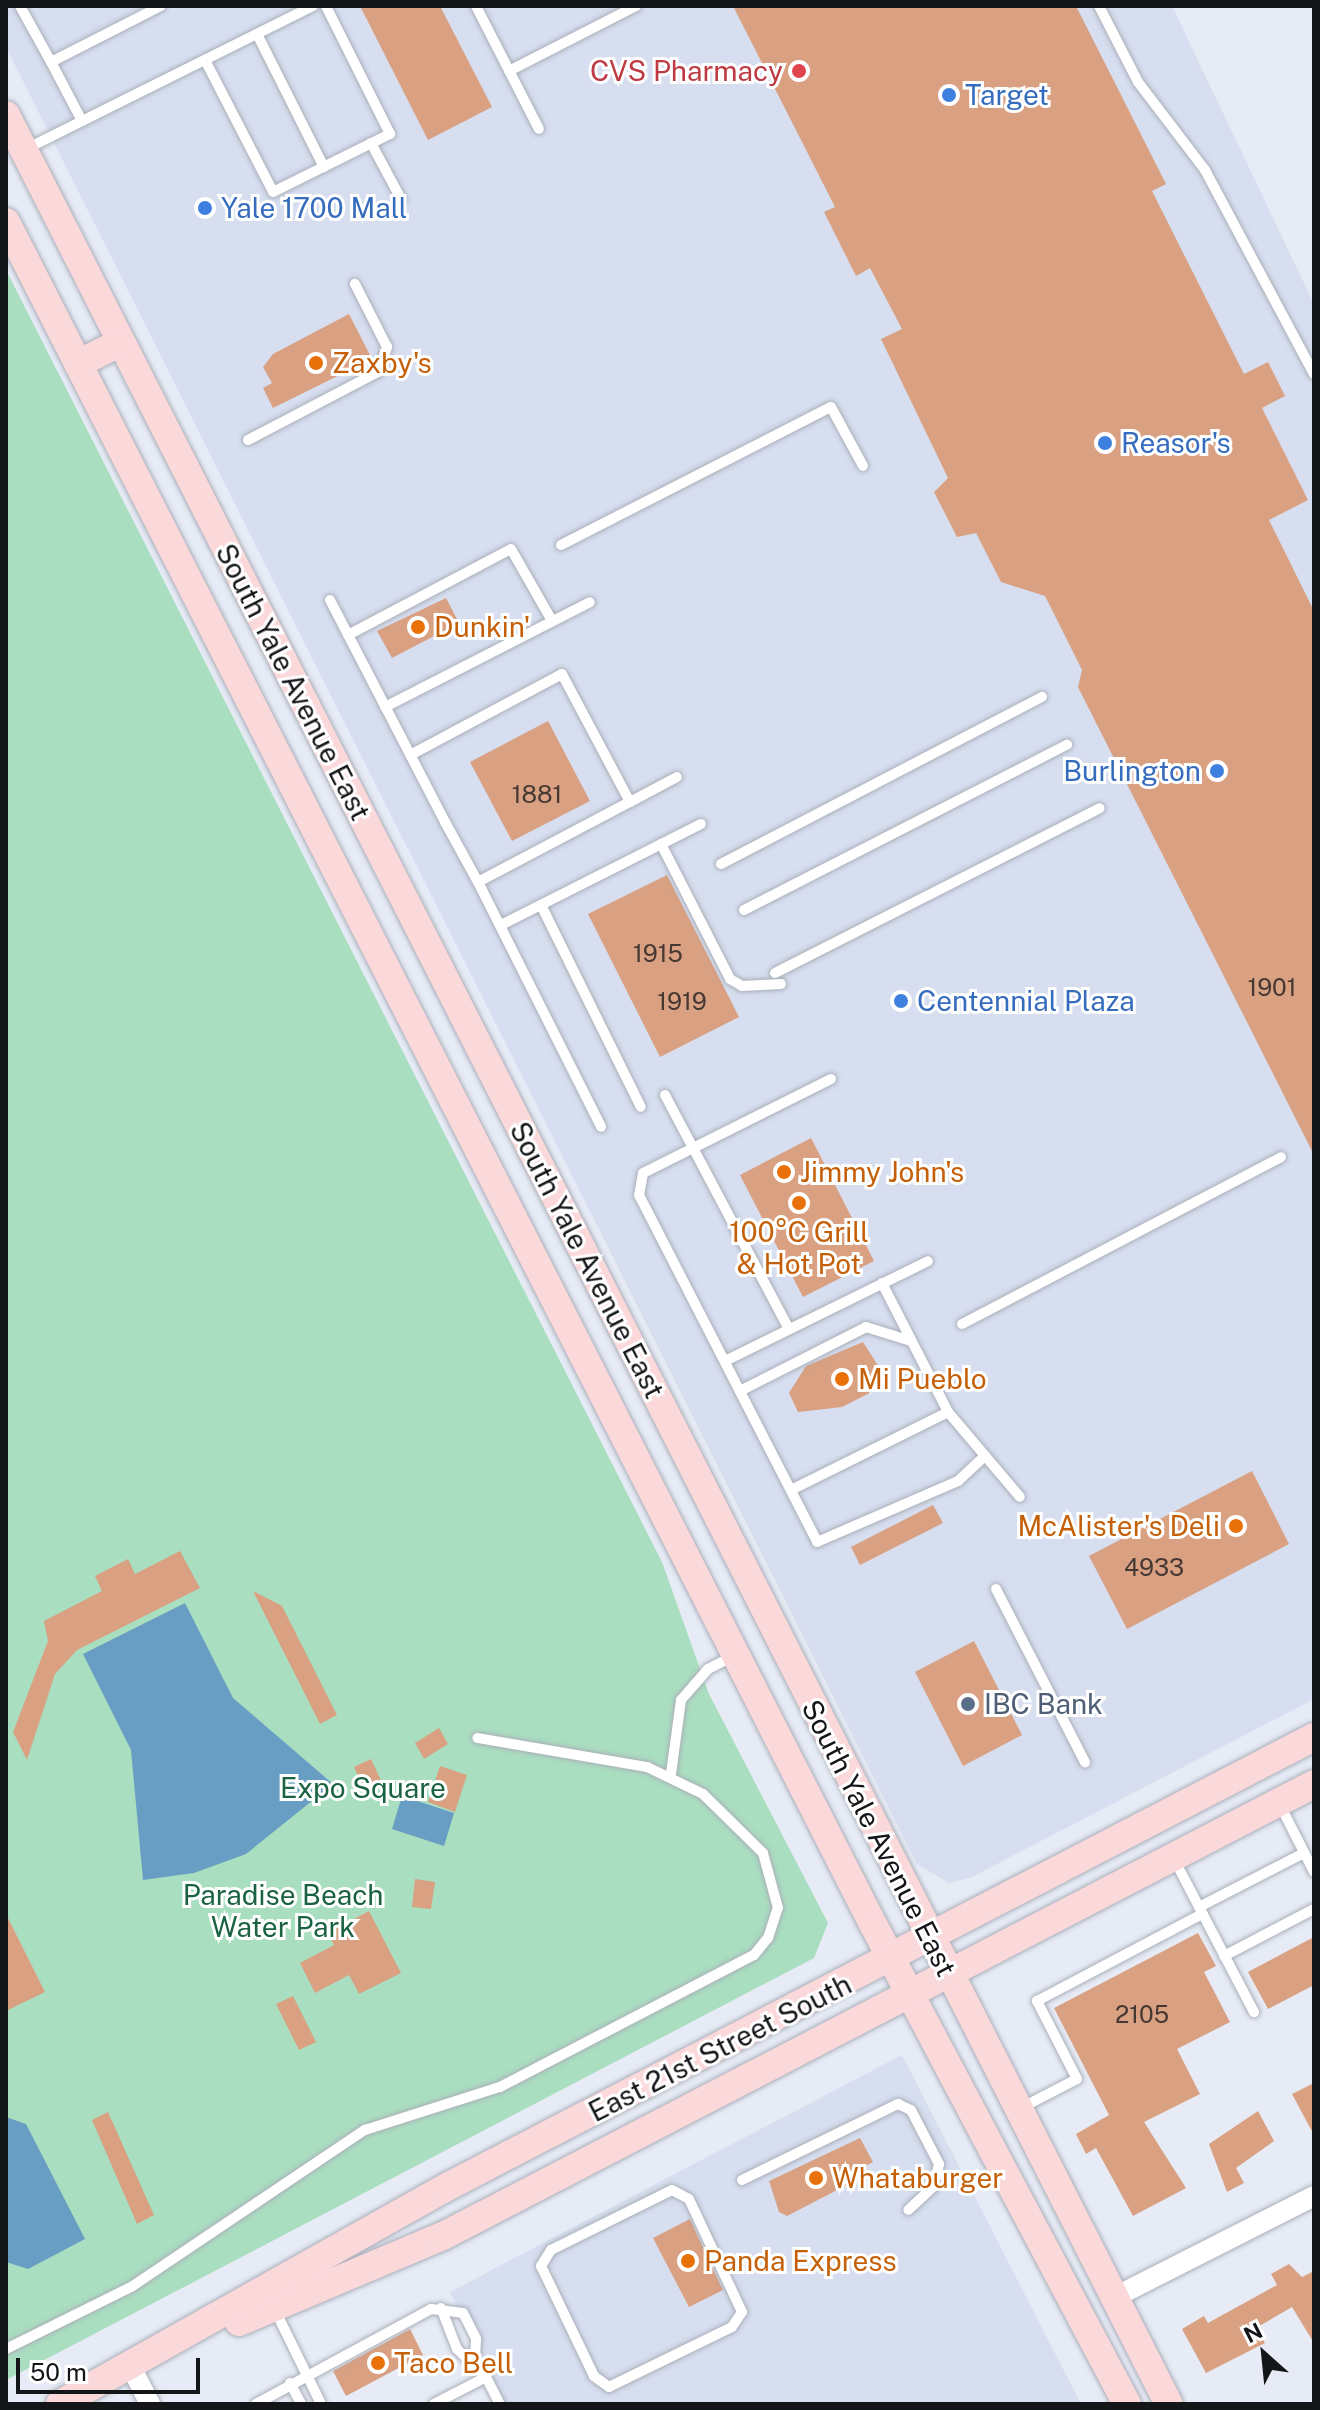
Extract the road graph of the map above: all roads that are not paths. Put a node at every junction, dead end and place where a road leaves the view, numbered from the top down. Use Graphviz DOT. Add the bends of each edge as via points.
graph roads {
  1 [pos="20,6"];
  2 [pos="161,6"];
  3 [pos="313,6"];
  4 [pos="326,6"];
  5 [pos="476,6"];
  6 [pos="636,6"];
  7 [pos="1099,6"];
  8 [pos="257,34"];
  9 [pos="205,60"];
  10 [pos="51,62"];
  11 [pos="509,71"];
  12 [pos="6,115"];
  13 [pos="82,121"];
  14 [pos="539,129"];
  15 [pos="371,143"];
  16 [pos="24,150"];
  17 [pos="324,167"];
  18 [pos="401,199"];
  19 [pos="6,222"];
  20 [pos="355,284"];
  21 [pos="121,342"];
  22 [pos="78,364"];
  23 [pos="1314,374"];
  24 [pos="248,440"];
  25 [pos="863,466"];
  26 [pos="561,545"];
  27 [pos="330,600"];
  28 [pos="590,602"];
  29 [pos="552,621"];
  30 [pos="268,632"];
  31 [pos="348,635"];
  32 [pos="227,652"];
  33 [pos="1042,697"];
  34 [pos="385,707"];
  35 [pos="1067,745"];
  36 [pos="410,755"];
  37 [pos="677,777"];
  38 [pos="630,802"];
  39 [pos="1100,808"];
  40 [pos="701,824"];
  41 [pos="661,844"];
  42 [pos="382,856"];
  43 [pos="721,864"];
  44 [pos="341,876"];
  45 [pos="478,882"];
  46 [pos="541,905"];
  47 [pos="744,910"];
  48 [pos="501,925"];
  49 [pos="831,1079"];
  50 [pos="665,1095"];
  51 [pos="641,1107"];
  52 [pos="601,1127"];
  53 [pos="694,1147"];
  54 [pos="532,1152"];
  55 [pos="1281,1157"];
  56 [pos="491,1173"];
  57 [pos="928,1261"];
  58 [pos="882,1283"];
  59 [pos="962,1324"];
  60 [pos="789,1329"];
  61 [pos="911,1341"];
  62 [pos="725,1361"];
  63 [pos="740,1391"];
  64 [pos="948,1412"];
  65 [pos="985,1456"];
  66 [pos="791,1490"];
  67 [pos="1020,1497"];
  68 [pos="996,1589"];
  69 [pos="736,1654"];
  70 [pos="1314,1737"];
  71 [pos="477,1738"];
  72 [pos="1085,1762"];
  73 [pos="671,1774"];
  74 [pos="1314,1784"];
  75 [pos="1279,1803"];
  76 [pos="1304,1853"];
  77 [pos="1173,1857"];
  78 [pos="1314,1872"];
  79 [pos="1314,1909"];
  80 [pos="1200,1911"];
  81 [pos="929,1937"];
  82 [pos="1224,1956"];
  83 [pos="891,1959"];
  84 [pos="949,1976"];
  85 [pos="911,1996"];
  86 [pos="1254,2012"];
  87 [pos="1019,2109"];
  88 [pos="742,2180"];
  89 [pos="1314,2196"];
  90 [pos="908,2210"];
  91 [pos="1117,2296"];
  92 [pos="274,2308"];
  93 [pos="441,2308"];
  94 [pos="6,2349"];
  95 [pos="475,2361"];
  96 [pos="131,2367"];
  97 [pos="306,2373"];
  98 [pos="486,2377"];
  99 [pos="290,2383"];
  100 [pos="622,2385"];
  101 [pos="60,2404"];
  102 [pos="150,2404"];
  103 [pos="256,2404"];
  104 [pos="301,2404"];
  105 [pos="321,2404"];
  106 [pos="434,2404"];
  107 [pos="500,2404"];
  108 [pos="1127,2404"];
  109 [pos="1169,2404"];
  1 -- 10 [label="lane"];
  2 -- 10 [label="lane"];
  3 -- 8 [label="lane"];
  4 -- 15 [label="lane" via="390,134"];
  5 -- 11 [label="lane"];
  6 -- 11 [label="lane"];
  7 -- 23 [label="lane" via="1138,82 1205,170"];
  8 -- 9 [label="lane"];
  8 -- 17 [label="lane"];
  9 -- 13 [label="lane"];
  9 -- 17 [label="lane" via="273,192"];
  10 -- 13 [label="lane"];
  11 -- 14 [label="lane"];
  12 -- 16 [label="main road, South Yale Avenue East"];
  13 -- 16 [label="lane"];
  15 -- 17 [label="lane"];
  15 -- 18 [label="lane"];
  16 -- 21 [label="main road, South Yale Avenue East"];
  19 -- 22 [label="main road, South Yale Avenue East"];
  20 -- 24 [label="lane" via="387,347 378,372"];
  21 -- 22 [label="main road"];
  21 -- 30 [label="main road, South Yale Avenue East"];
  22 -- 32 [label="main road, South Yale Avenue East"];
  25 -- 26 [label="lane" via="831,407"];
  27 -- 31 [label="lane"];
  28 -- 29 [label="lane"];
  29 -- 31 [label="lane" via="511,549"];
  29 -- 34 [label="lane"];
  30 -- 32 [label="main road"];
  30 -- 42 [label="main road, South Yale Avenue East"];
  31 -- 34 [label="lane"];
  32 -- 44 [label="main road, South Yale Avenue East"];
  33 -- 43 [label="lane"];
  34 -- 36 [label="lane"];
  35 -- 47 [label="lane"];
  36 -- 38 [label="lane" via="562,674"];
  36 -- 45 [label="lane"];
  37 -- 38 [label="lane"];
  38 -- 45 [label="lane"];
  39 -- 41 [label="lane" via="778,978 742,986 730,979"];
  40 -- 41 [label="lane"];
  41 -- 46 [label="lane"];
  42 -- 44 [label="main road"];
  42 -- 54 [label="main road, South Yale Avenue East"];
  44 -- 56 [label="main road, South Yale Avenue East"];
  45 -- 48 [label="lane"];
  46 -- 48 [label="lane"];
  46 -- 51 [label="lane"];
  48 -- 52 [label="lane"];
  49 -- 53 [label="lane"];
  50 -- 53 [label="lane"];
  53 -- 60 [label="lane"];
  53 -- 62 [label="lane" via="643,1173 638,1187"];
  54 -- 56 [label="main road"];
  54 -- 81 [label="main road, South Yale Avenue East"];
  55 -- 59 [label="lane"];
  56 -- 69 [label="main road, South Yale Avenue East"];
  57 -- 58 [label="lane"];
  58 -- 60 [label="lane"];
  58 -- 61 [label="lane"];
  60 -- 62 [label="lane"];
  61 -- 63 [label="lane" via="866,1327"];
  61 -- 64 [label="lane"];
  62 -- 63 [label="lane"];
  63 -- 66 [label="lane"];
  64 -- 65 [label="lane"];
  64 -- 66 [label="lane"];
  65 -- 66 [label="lane" via="958,1481 817,1542"];
  65 -- 67 [label="lane"];
  68 -- 72 [label="lane"];
  69 -- 73 [label="lane" via="708,1669 681,1700"];
  69 -- 83 [label="main road, South Yale Avenue East"];
  70 -- 81 [label="main road, East 21st Street South"];
  71 -- 73 [label="lane"];
  73 -- 94 [label="lane" via="763,1853 778,1908 754,1955 500,2087 365,2130 131,2287"];
  74 -- 75 [label="main road, East 21st Street South"];
  75 -- 76 [label="lane"];
  75 -- 77 [label="main road, East 21st Street South"];
  76 -- 78 [label="lane"];
  76 -- 80 [label="lane"];
  77 -- 80 [label="lane"];
  77 -- 84 [label="main road, East 21st Street South"];
  79 -- 82 [label="lane"];
  80 -- 82 [label="lane"];
  80 -- 87 [label="lane" via="1037,2001 1077,2079"];
  81 -- 83 [label="main road, East 21st Street South"];
  81 -- 84 [label="main road, South Yale Avenue East"];
  82 -- 86 [label="lane"];
  83 -- 85 [label="main road, South Yale Avenue East"];
  83 -- 96 [label="main road, East 21st Street South" via="445,2188"];
  84 -- 85 [label="main road, East 21st Street South"];
  84 -- 87 [label="main road, South Yale Avenue East"];
  85 -- 92 [label="main road, East 21st Street South" via="443,2236"];
  85 -- 108 [label="main road, South Yale Avenue East"];
  87 -- 91 [label="main road, South Yale Avenue East"];
  88 -- 90 [label="lane" via="898,2104 911,2110 939,2164 934,2186"];
  89 -- 91 [label="street"];
  91 -- 109 [label="main road, South Yale Avenue East"];
  92 -- 96 [label="main road, East 21st Street South"];
  92 -- 97 [label="lane"];
  93 -- 95 [label="lane" via="457,2349"];
  93 -- 95 [label="lane" via="463,2313 476,2339"];
  93 -- 97 [label="lane"];
  95 -- 98 [label="lane"];
  96 -- 101 [label="main road, East 21st Street South"];
  96 -- 102 [label="street"];
  97 -- 99 [label="lane"];
  97 -- 105 [label="lane"];
  98 -- 106 [label="lane"];
  98 -- 107 [label="lane"];
  99 -- 103 [label="lane"];
  99 -- 104 [label="lane"];
  100 -- 100 [label="lane" via="732,2327 742,2312 689,2199 672,2190 551,2250 541,2266 594,2376 609,2387"];
}
